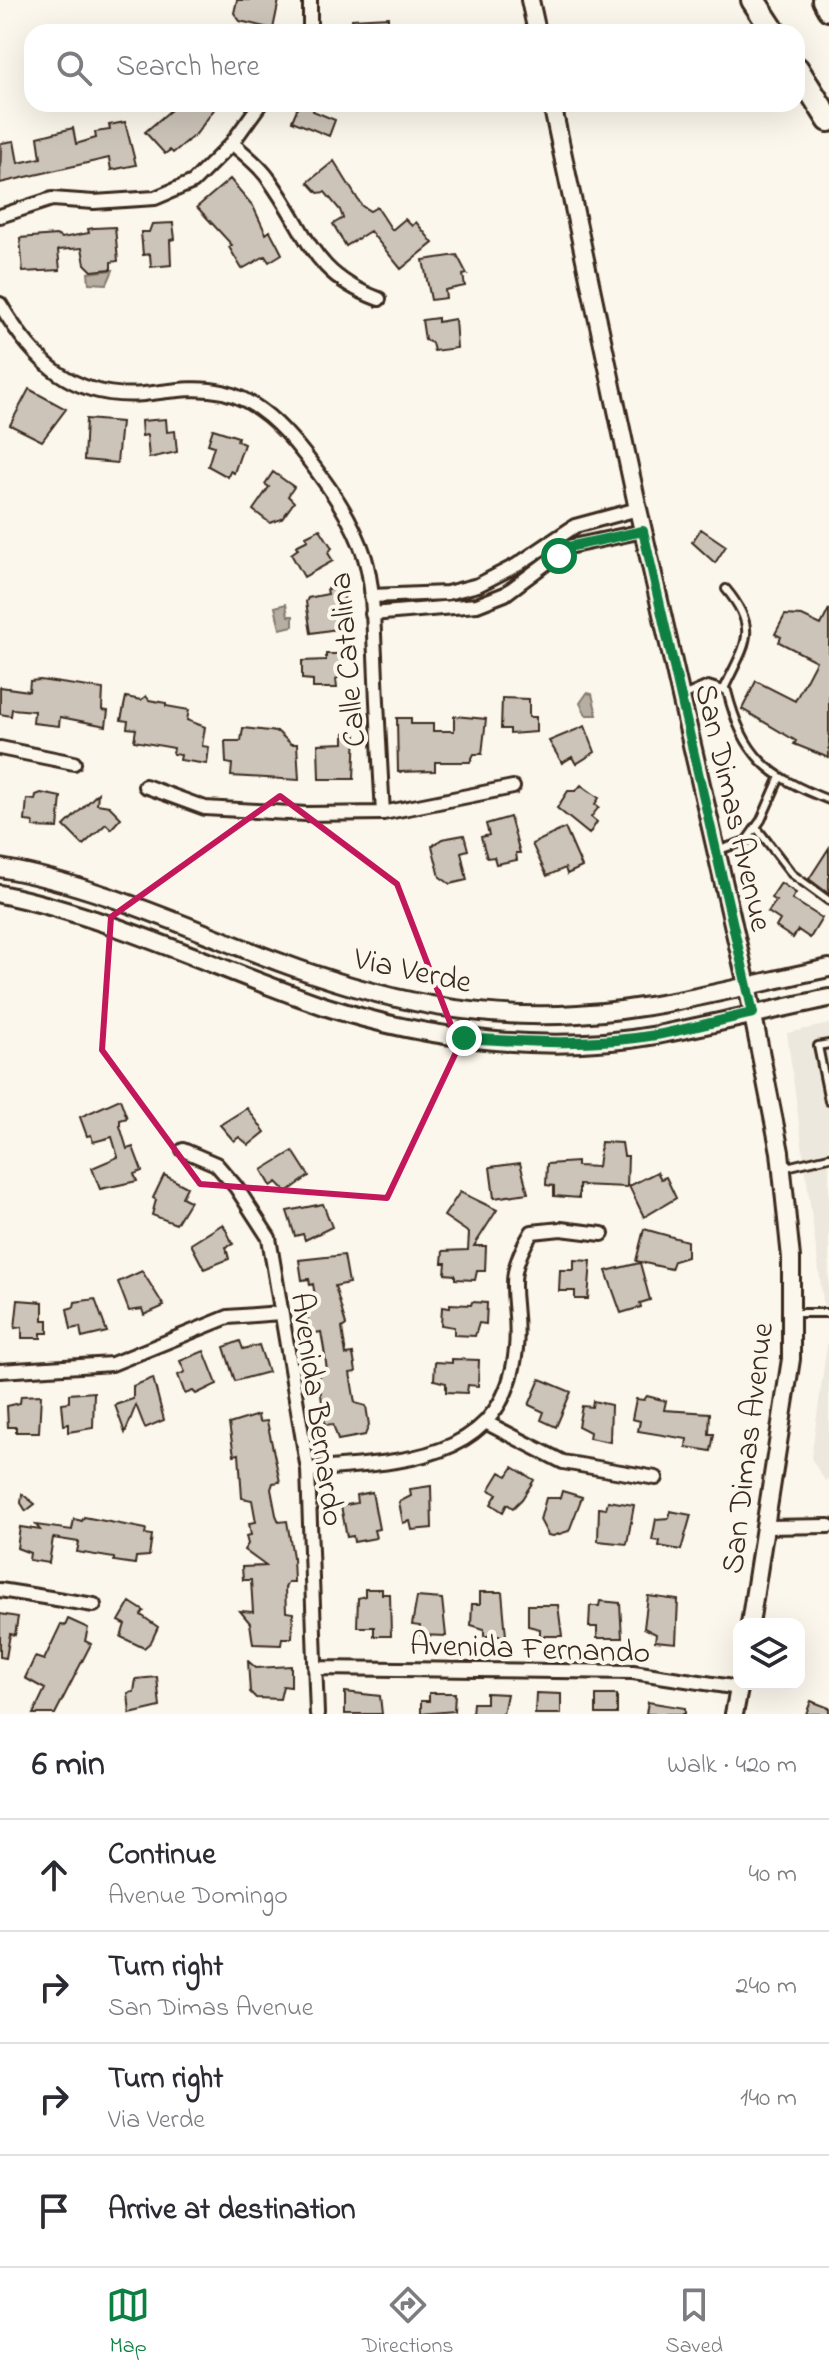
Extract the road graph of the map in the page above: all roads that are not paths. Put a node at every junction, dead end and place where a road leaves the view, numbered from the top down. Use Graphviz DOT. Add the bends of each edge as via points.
graph roads {
  1 [pos="310,0"];
  2 [pos="530,0"];
  3 [pos="753,0"];
  4 [pos="824,0"];
  5 [pos="829,9"];
  6 [pos="310,24"];
  7 [pos="535,24"];
  8 [pos="769,24"];
  9 [pos="805,82"];
  10 [pos="254,112"];
  11 [pos="554,112"];
  12 [pos="826,116"];
  13 [pos="232,143"];
  14 [pos="0,216"];
  15 [pos="379,299"];
  16 [pos="0,304"];
  17 [pos="638,509"];
  18 [pos="643,531"];
  19 [pos="563,534"];
  20 [pos="568,547"];
  21 [pos="726,589"];
  22 [pos="371,596"];
  23 [pos="372,614"];
  24 [pos="724,689"];
  25 [pos="680,697"];
  26 [pos="0,748"];
  27 [pos="74,763"];
  28 [pos="780,777"];
  29 [pos="145,786"];
  30 [pos="513,787"];
  31 [pos="829,800"];
  32 [pos="383,813"];
  33 [pos="756,827"];
  34 [pos="716,851"];
  35 [pos="0,868"];
  36 [pos="0,894"];
  37 [pos="829,901"];
  38 [pos="829,968"];
  39 [pos="747,985"];
  40 [pos="829,998"];
  41 [pos="753,1013"];
  42 [pos="829,1044"];
  43 [pos="829,1101"];
  44 [pos="183,1150"];
  45 [pos="829,1157"];
  46 [pos="782,1168"];
  47 [pos="602,1234"];
  48 [pos="280,1313"];
  49 [pos="791,1313"];
  50 [pos="829,1313"];
  51 [pos="0,1371"];
  52 [pos="487,1423"];
  53 [pos="308,1470"];
  54 [pos="656,1478"];
  55 [pos="829,1526"];
  56 [pos="767,1527"];
  57 [pos="0,1590"];
  58 [pos="94,1605"];
  59 [pos="751,1618"];
  60 [pos="318,1668"];
  61 [pos="733,1685"];
  62 [pos="739,1690"];
  63 [pos="317,1714"];
  64 [pos="734,1714"];
  1 -- 6 [label="street"];
  2 -- 7 [label="main road"];
  3 -- 8 [label="highway"];
  4 -- 5 [label="highway"];
  9 -- 12 [label="highway"];
  10 -- 13 [label="street"];
  11 -- 17 [label="main road, San Dimas Avenue"];
  13 -- 14 [label="street" via="193,182 155,198 52,199"];
  13 -- 15 [label="street" via="266,175 326,270"];
  16 -- 22 [label="street, Calle Catalina" via="16,332 54,371 80,388 108,395 188,388 225,393 262,410 293,439 347,516 365,558"];
  17 -- 18 [label="main road, San Dimas Avenue"];
  17 -- 19 [label="street"];
  18 -- 20 [label="street"];
  18 -- 25 [label="main road, San Dimas Avenue"];
  19 -- 20 [label="street"];
  19 -- 22 [label="street" via="478,585 447,593"];
  20 -- 23 [label="street" via="505,594 477,605"];
  21 -- 24 [label="lane" via="748,625"];
  22 -- 23 [label="street, Calle Catalina"];
  23 -- 32 [label="street, Calle Catalina"];
  24 -- 25 [label="lane" via="708,685"];
  24 -- 28 [label="lane" via="736,727 767,769"];
  25 -- 34 [label="main road, San Dimas Avenue"];
  26 -- 27 [label="street"];
  28 -- 31 [label="lane"];
  28 -- 33 [label="lane"];
  29 -- 32 [label="street" via="205,808"];
  30 -- 32 [label="street"];
  33 -- 34 [label="lane" via="746,841"];
  33 -- 37 [label="lane" via="792,874"];
  34 -- 39 [label="main road, San Dimas Avenue"];
  35 -- 39 [label="main road, Via Verde" via="73,886 348,985 463,1011 580,1014"];
  36 -- 41 [label="main road, Via Verde" via="59,909 329,1007 464,1038 622,1039"];
  38 -- 39 [label="main road, Via Verde"];
  39 -- 41 [label="main road, San Dimas Avenue"];
  40 -- 41 [label="main road, Via Verde"];
  41 -- 46 [label="main road, San Dimas Avenue"];
  42 -- 43 [label="lane" via="818,1046"];
  44 -- 48 [label="street, Avenida Bernardo" via="216,1164 269,1238"];
  45 -- 46 [label="lane"];
  46 -- 49 [label="main road, San Dimas Avenue"];
  47 -- 52 [label="street" via="532,1232 517,1256 511,1284 516,1348 506,1392"];
  48 -- 51 [label="street" via="228,1317 112,1364"];
  48 -- 53 [label="street, Avenida Bernardo"];
  49 -- 50 [label="lane"];
  49 -- 56 [label="main road, San Dimas Avenue" via="791,1359"];
  52 -- 53 [label="street" via="450,1449 404,1461"];
  52 -- 54 [label="street" via="563,1462"];
  53 -- 60 [label="street, Avenida Bernardo"];
  55 -- 56 [label="street"];
  56 -- 59 [label="main road, San Dimas Avenue"];
  57 -- 58 [label="street"];
  60 -- 61 [label="street, Avenida Fernando" via="633,1672"];
  60 -- 63 [label="street, Avenida Bernardo"];
  62 -- 64 [label="main road"];
}
